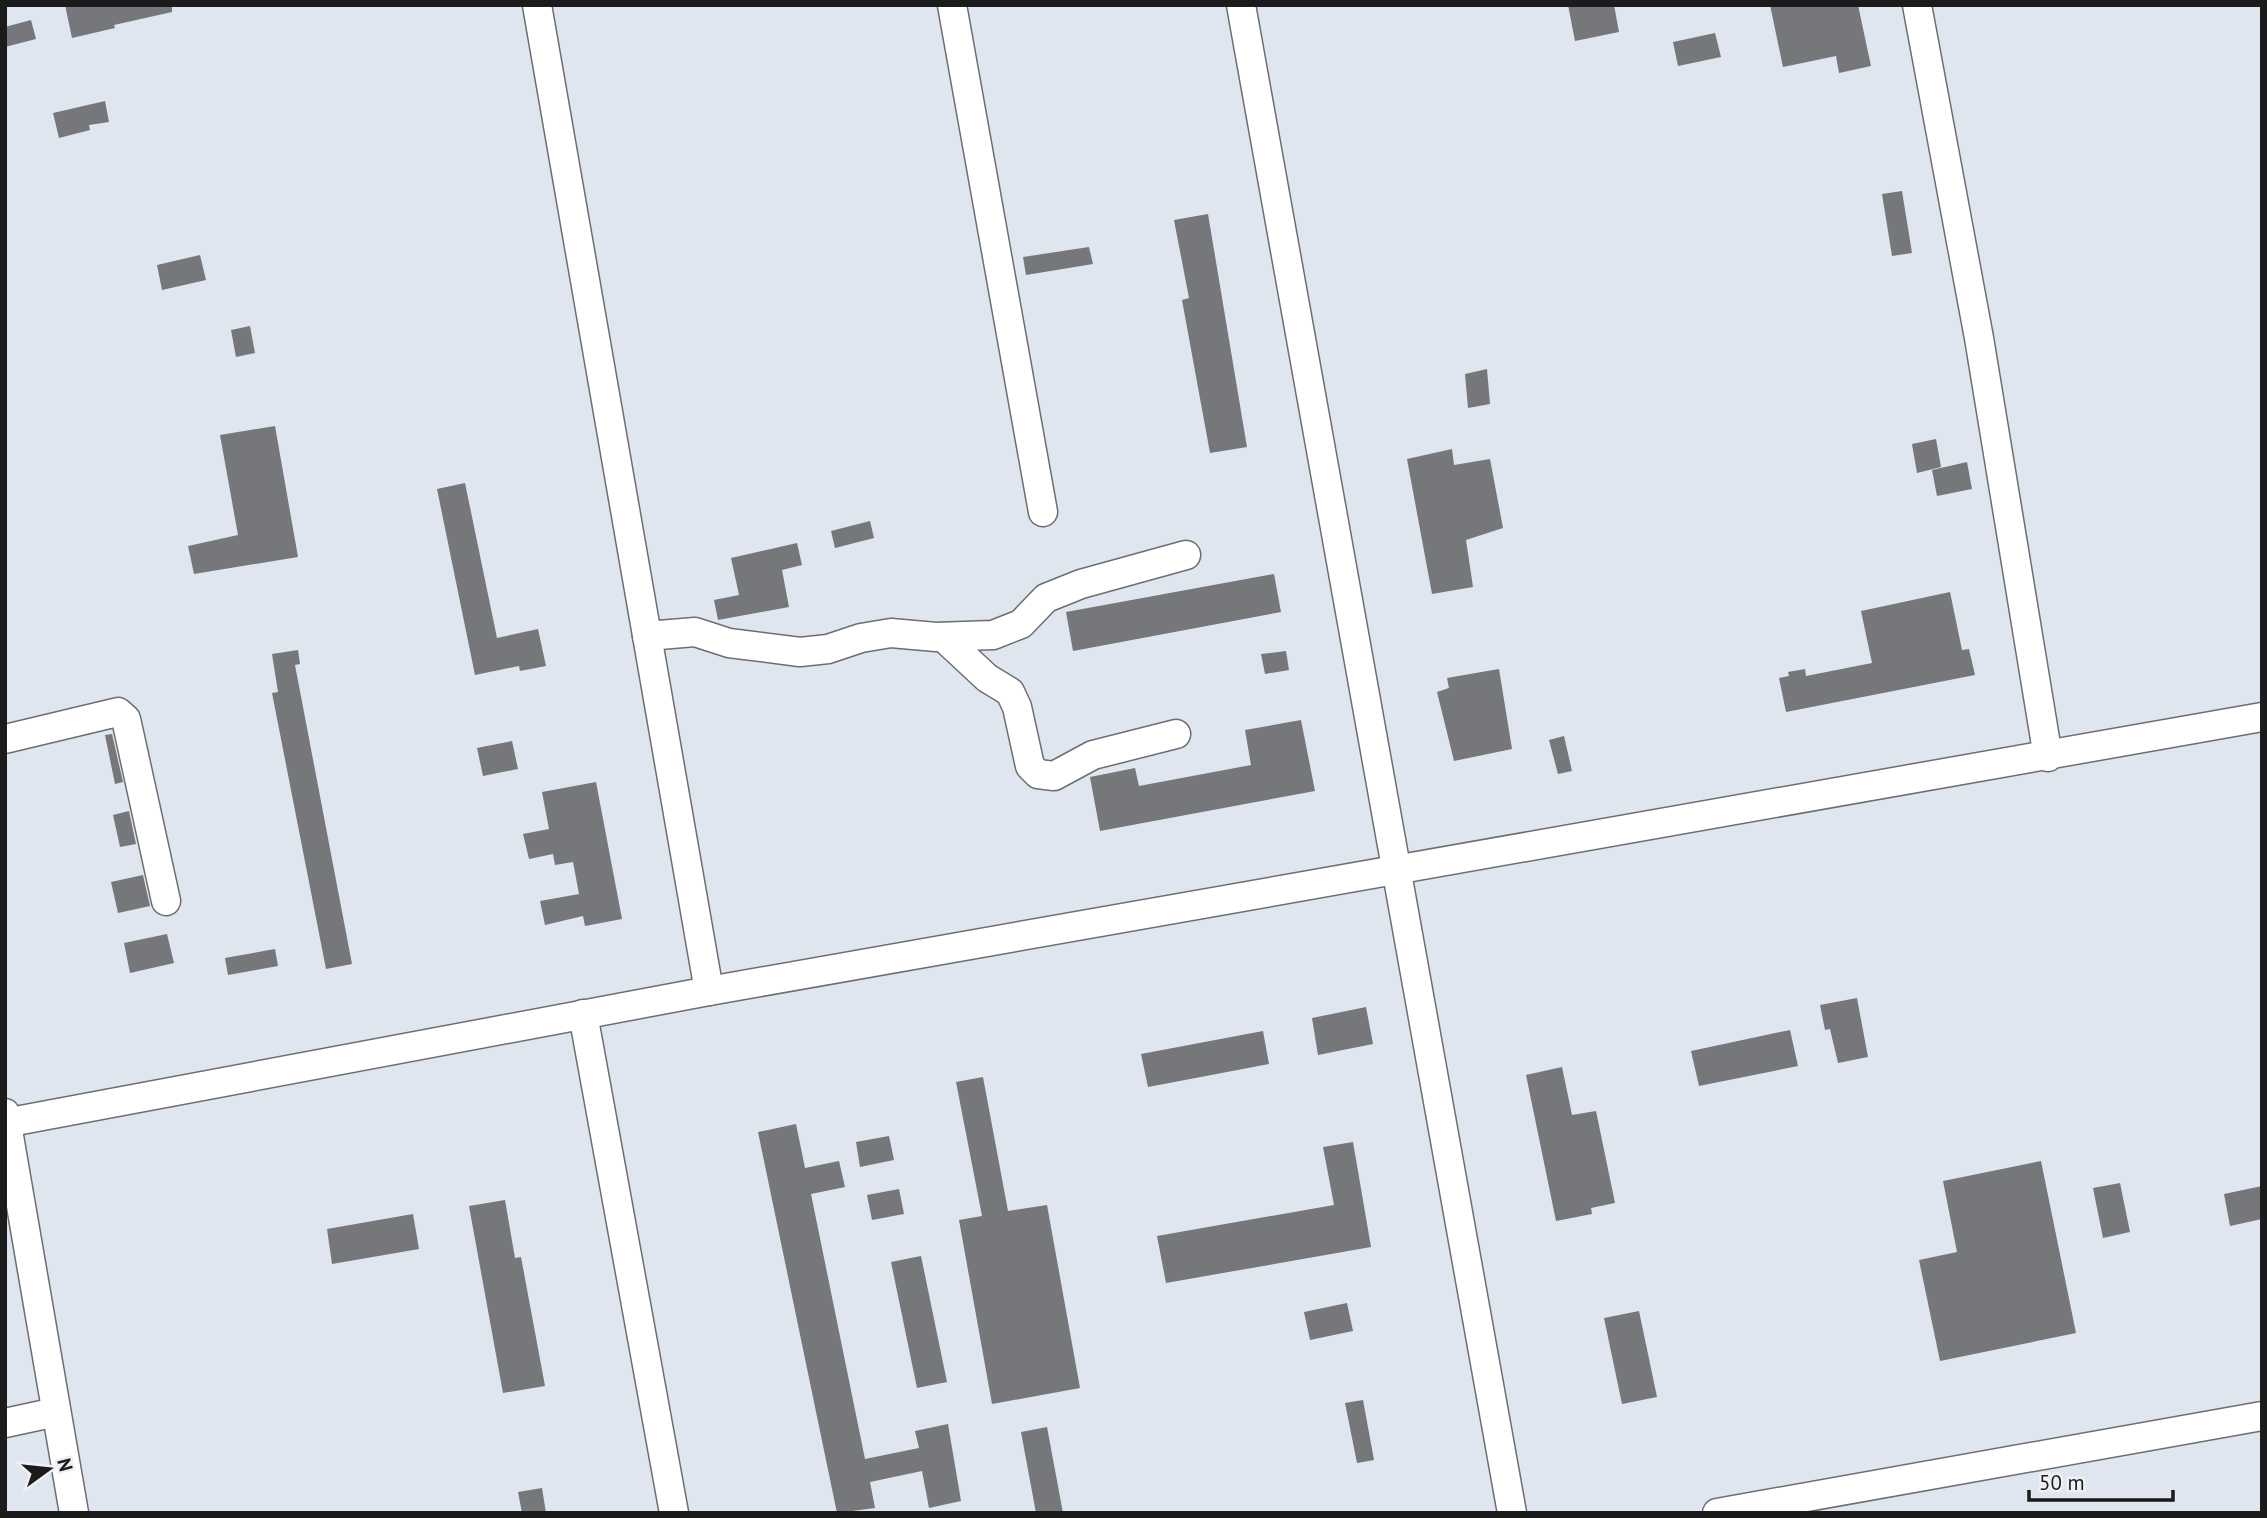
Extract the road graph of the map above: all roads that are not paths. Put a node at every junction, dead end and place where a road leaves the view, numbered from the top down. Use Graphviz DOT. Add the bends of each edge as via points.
graph roads {
  1 [pos="537,5"];
  2 [pos="952,5"];
  3 [pos="1241,5"];
  4 [pos="1917,5"];
  5 [pos="1043,512"];
  6 [pos="1186,555"];
  7 [pos="646,636"];
  8 [pos="943,637"];
  9 [pos="2262,717"];
  10 [pos="1176,734"];
  11 [pos="5,740"];
  12 [pos="2048,757"];
  13 [pos="1395,867"];
  14 [pos="166,901"];
  15 [pos="709,991"];
  16 [pos="583,1014"];
  17 [pos="6,1120"];
  18 [pos="56,1412"];
  19 [pos="2262,1416"];
  20 [pos="5,1423"];
  21 [pos="74,1513"];
  22 [pos="674,1513"];
  23 [pos="1512,1513"];
  24 [pos="1717,1513"];
  1 -- 7 [label="lane"];
  2 -- 5 [label="lane"];
  3 -- 13 [label="lane"];
  4 -- 12 [label="lane" via="1979,338"];
  6 -- 8 [label="lane" via="1046,598 1021,624 993,635"];
  7 -- 8 [label="lane" via="695,632 729,643 800,652 891,633"];
  7 -- 15 [label="lane"];
  8 -- 10 [label="lane" via="987,678 1010,692 1030,766 1038,774 1054,776 1093,755"];
  9 -- 12 [label="lane"];
  11 -- 14 [label="lane" via="118,712 126,719"];
  12 -- 13 [label="lane"];
  13 -- 15 [label="lane"];
  13 -- 23 [label="lane"];
  15 -- 16 [label="lane"];
  16 -- 17 [label="lane"];
  16 -- 22 [label="lane"];
  17 -- 18 [label="lane"];
  18 -- 20 [label="lane"];
  18 -- 21 [label="lane"];
  19 -- 24 [label="lane"];
}
